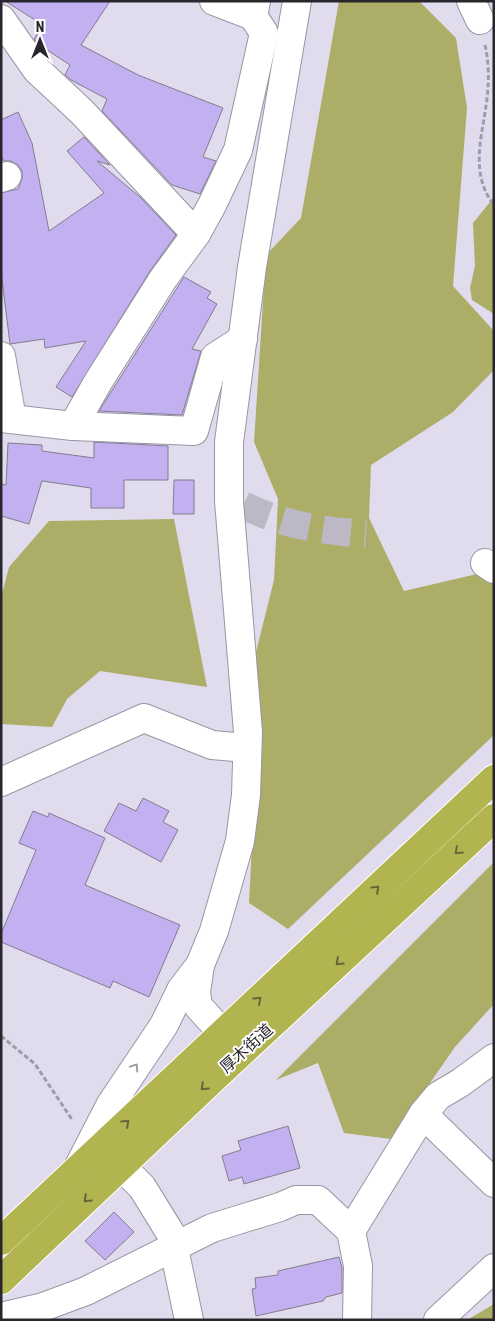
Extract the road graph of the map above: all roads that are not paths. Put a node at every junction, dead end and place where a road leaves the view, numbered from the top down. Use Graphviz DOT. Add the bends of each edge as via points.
graph roads {
  1 [pos="214,1"];
  2 [pos="296,1"];
  3 [pos="254,9"];
  4 [pos="1,19"];
  5 [pos="196,234"];
  6 [pos="243,339"];
  7 [pos="1,356"];
  8 [pos="7,418"];
  9 [pos="73,426"];
  10 [pos="247,748"];
  11 [pos="494,779"];
  12 [pos="1,782"];
  13 [pos="494,818"];
  14 [pos="200,965"];
  15 [pos="222,1033"];
  16 [pos="241,1054"];
  17 [pos="494,1058"];
  18 [pos="423,1114"];
  19 [pos="121,1166"];
  20 [pos="77,1170"];
  21 [pos="494,1183"];
  22 [pos="351,1231"];
  23 [pos="1,1241"];
  24 [pos="174,1249"];
  25 [pos="494,1268"];
  26 [pos="1,1280"];
  27 [pos="1,1317"];
  28 [pos="189,1320"];
  29 [pos="356,1320"];
  30 [pos="438,1320"];
  1 -- 3 [label="street"];
  2 -- 6 [label="street"];
  3 -- 5 [label="street" via="264,33 238,150"];
  4 -- 5 [label="street" via="37,70 82,112"];
  5 -- 9 [label="street" via="163,279"];
  6 -- 9 [label="street" via="216,357 194,431"];
  6 -- 10 [label="street" via="230,442 236,503"];
  7 -- 8 [label="street"];
  8 -- 9 [label="street"];
  10 -- 12 [label="street" via="212,745 144,718"];
  10 -- 14 [label="street" via="240,842 214,931"];
  15 -- 11 [label="highway, 厚木街道, one-way"];
  13 -- 16 [label="highway, 厚木街道, one-way"];
  14 -- 15 [label="street" via="196,992 198,1006"];
  20 -- 14 [label="street, one-way" via="111,1104 164,1025 181,990"];
  15 -- 16 [label="street"];
  20 -- 15 [label="highway, 厚木街道, one-way"];
  16 -- 19 [label="highway, 厚木街道, one-way"];
  17 -- 18 [label="street" via="438,1096"];
  18 -- 21 [label="street"];
  18 -- 22 [label="street"];
  19 -- 24 [label="street" via="142,1187 171,1234"];
  19 -- 26 [label="highway, 厚木街道, one-way"];
  20 -- 23 [label="highway, 厚木街道"];
  22 -- 24 [label="street" via="318,1200 296,1200 212,1228"];
  22 -- 29 [label="street" via="358,1266"];
  24 -- 27 [label="street" via="69,1297"];
  24 -- 28 [label="street"];
  25 -- 30 [label="street"];
}
